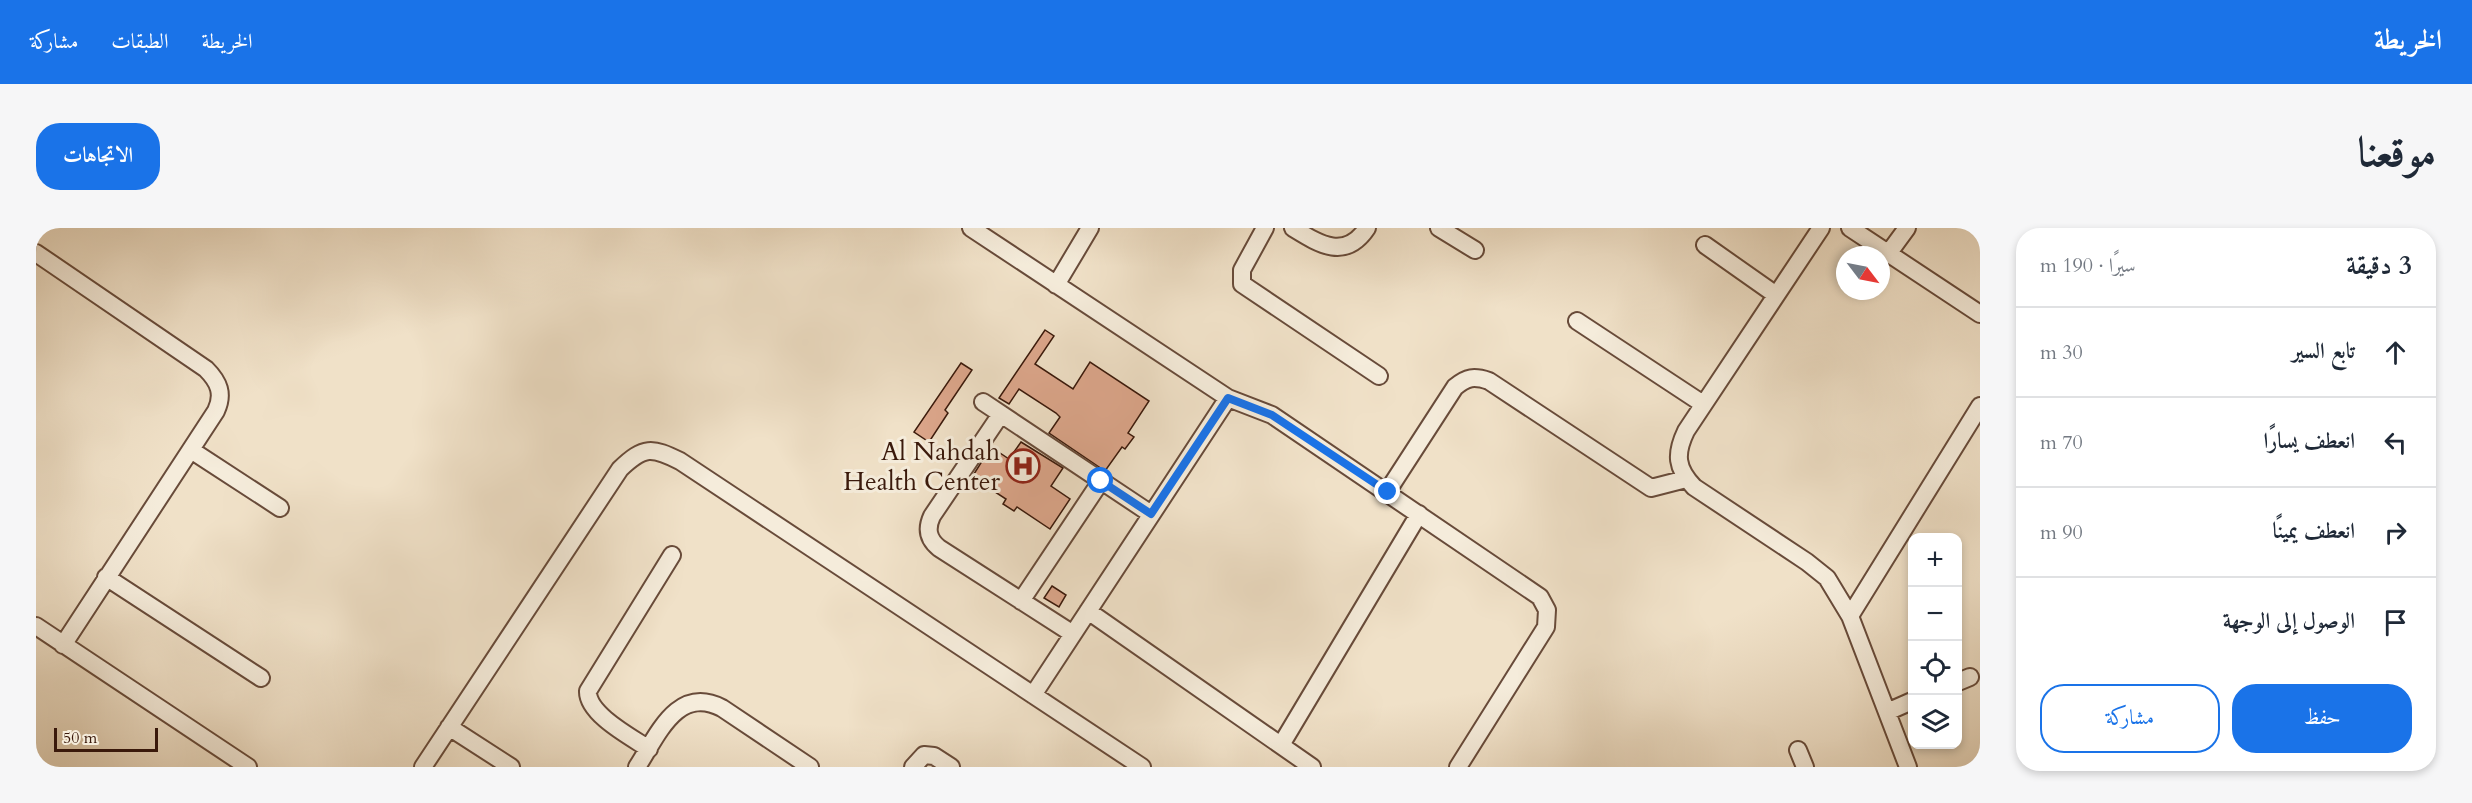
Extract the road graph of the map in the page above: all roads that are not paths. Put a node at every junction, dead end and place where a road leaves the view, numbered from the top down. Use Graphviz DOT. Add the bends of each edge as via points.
graph roads {
  1 [pos="971,228"];
  2 [pos="1090,228"];
  3 [pos="1265,228"];
  4 [pos="1293,228"];
  5 [pos="1367,228"];
  6 [pos="1439,228"];
  7 [pos="1821,228"];
  8 [pos="1850,228"];
  9 [pos="1907,228"];
  10 [pos="1705,245"];
  11 [pos="1876,246"];
  12 [pos="1475,250"];
  13 [pos="1890,251"];
  14 [pos="36,253"];
  15 [pos="1890,255"];
  16 [pos="1056,285"];
  17 [pos="1776,295"];
  18 [pos="1980,314"];
  19 [pos="1577,321"];
  20 [pos="1379,376"];
  21 [pos="1228,398"];
  22 [pos="983,402"];
  23 [pos="1703,404"];
  24 [pos="1980,405"];
  25 [pos="1000,414"];
  26 [pos="191,450"];
  27 [pos="1686,479"];
  28 [pos="1101,481"];
  29 [pos="1388,492"];
  30 [pos="280,508"];
  31 [pos="1151,514"];
  32 [pos="1419,514"];
  33 [pos="672,555"];
  34 [pos="106,577"];
  35 [pos="1021,601"];
  36 [pos="1088,611"];
  37 [pos="1850,616"];
  38 [pos="36,626"];
  39 [pos="1073,634"];
  40 [pos="63,645"];
  41 [pos="261,678"];
  42 [pos="1033,695"];
  43 [pos="1908,703"];
  44 [pos="1887,712"];
  45 [pos="449,727"];
  46 [pos="1281,745"];
  47 [pos="648,749"];
  48 [pos="1798,750"];
  49 [pos="248,767"];
  50 [pos="423,767"];
  51 [pos="511,767"];
  52 [pos="637,767"];
  53 [pos="810,767"];
  54 [pos="913,767"];
  55 [pos="951,767"];
  56 [pos="1142,767"];
  57 [pos="1312,767"];
  58 [pos="1458,767"];
  59 [pos="1805,767"];
  60 [pos="1908,767"];
  1 -- 16 [label="street"];
  2 -- 16 [label="street"];
  3 -- 20 [label="street" via="1242,270 1242,284"];
  4 -- 5 [label="street" via="1315,242 1338,247 1354,243"];
  6 -- 12 [label="street"];
  7 -- 17 [label="street"];
  8 -- 11 [label="street"];
  9 -- 13 [label="street"];
  10 -- 17 [label="street"];
  14 -- 26 [label="street" via="214,377 220,401"];
  15 -- 18 [label="street"];
  16 -- 21 [label="street"];
  17 -- 23 [label="street"];
  19 -- 23 [label="street"];
  21 -- 29 [label="street" via="1272,415"];
  21 -- 31 [label="street"];
  22 -- 25 [label="street"];
  23 -- 27 [label="street" via="1678,448"];
  24 -- 37 [label="street"];
  25 -- 28 [label="street"];
  25 -- 35 [label="street" via="932,516 928,530 939,548"];
  26 -- 30 [label="street"];
  26 -- 34 [label="street"];
  27 -- 29 [label="street" via="1651,488 1476,376 1455,387"];
  27 -- 37 [label="street" via="1819,572 1834,588"];
  28 -- 31 [label="street"];
  28 -- 35 [label="street"];
  29 -- 32 [label="street"];
  31 -- 36 [label="street"];
  32 -- 46 [label="street"];
  32 -- 58 [label="street" via="1540,597 1547,610 1546,627"];
  33 -- 47 [label="street" via="588,691 591,706 598,714"];
  34 -- 40 [label="street"];
  34 -- 41 [label="street"];
  35 -- 39 [label="street"];
  36 -- 39 [label="street"];
  36 -- 46 [label="street"];
  37 -- 44 [label="street"];
  38 -- 40 [label="street"];
  39 -- 42 [label="street"];
  40 -- 49 [label="street"];
  42 -- 45 [label="street" via="680,461 659,450 647,450 635,454 620,469"];
  42 -- 56 [label="street"];
  43 -- 44 [label="street"];
  44 -- 60 [label="street"];
  45 -- 50 [label="street"];
  45 -- 51 [label="street"];
  46 -- 57 [label="street"];
  47 -- 52 [label="street"];
  47 -- 53 [label="street" via="680,707 710,702"];
  48 -- 59 [label="street"];
  54 -- 55 [label="street" via="924,755"];
}
